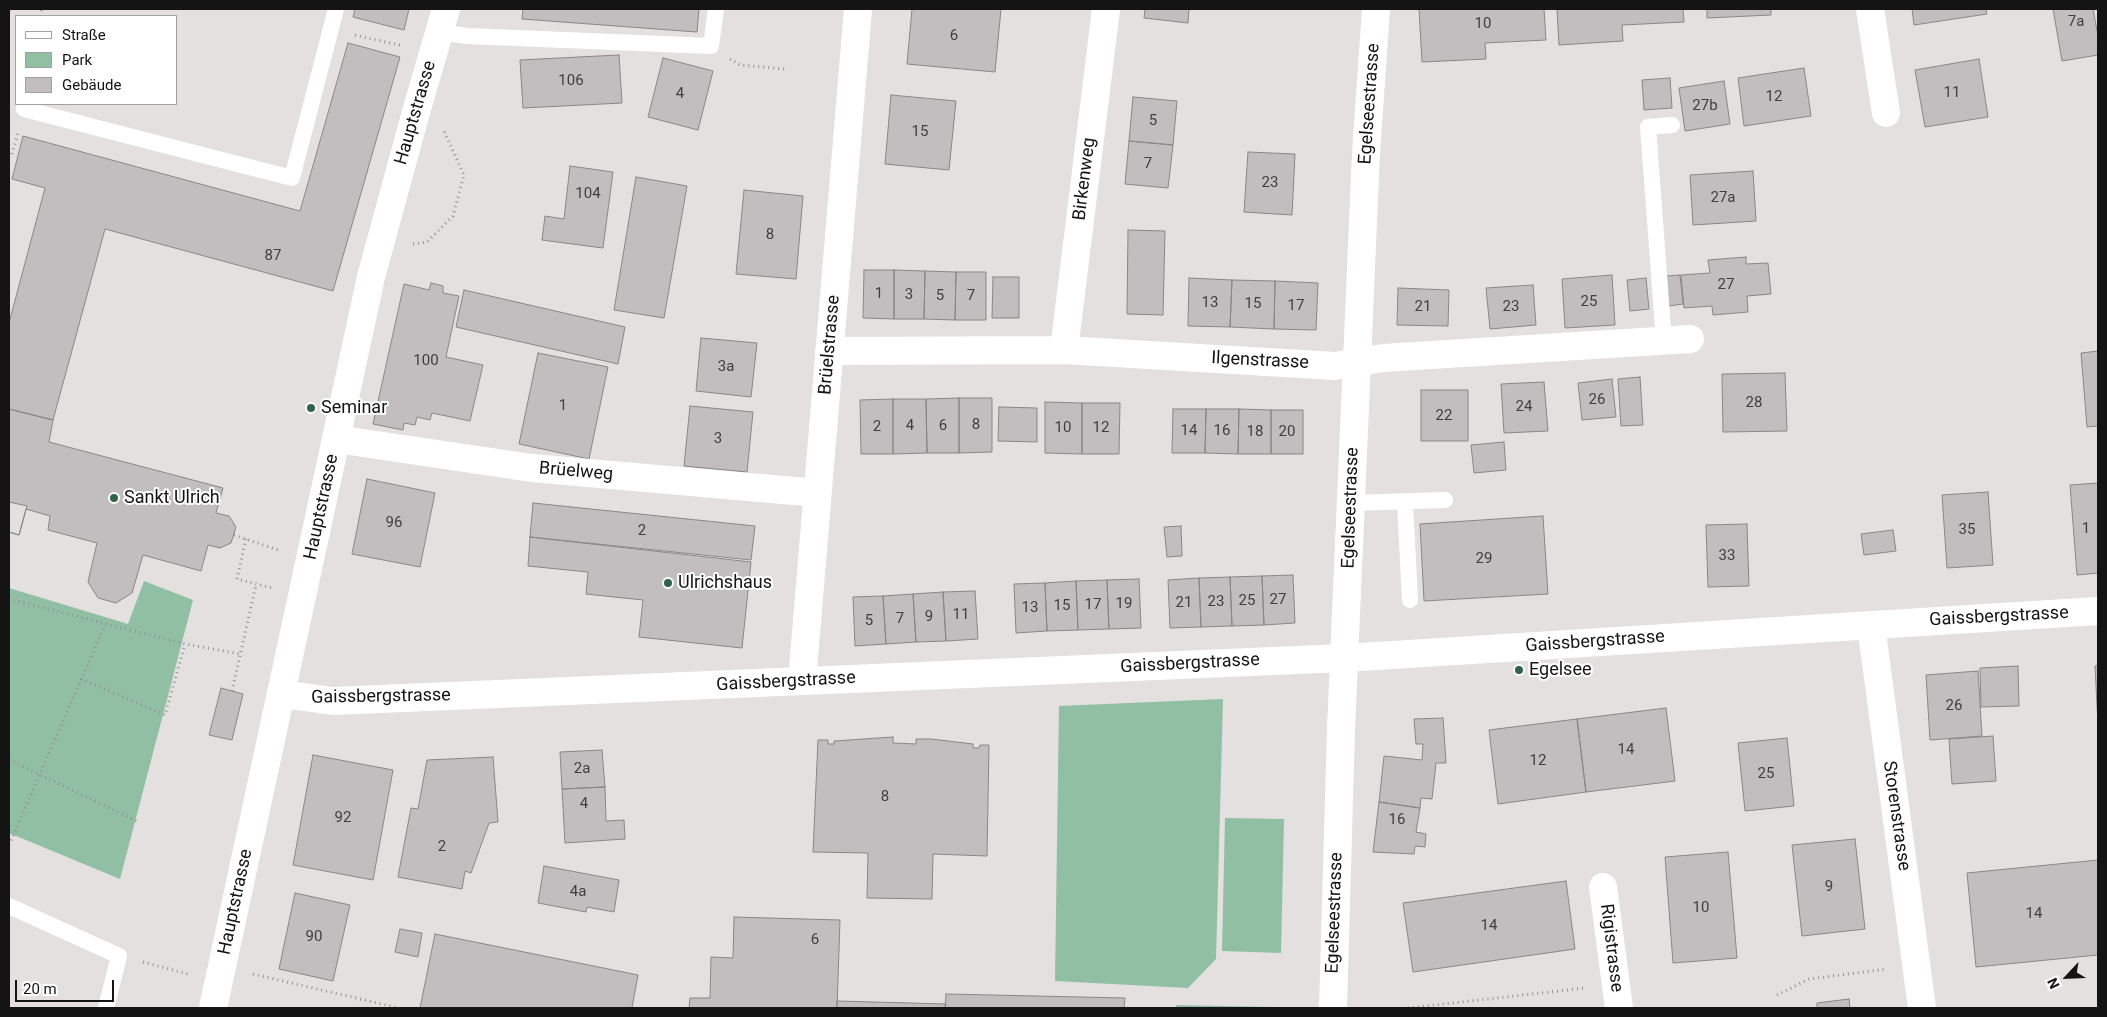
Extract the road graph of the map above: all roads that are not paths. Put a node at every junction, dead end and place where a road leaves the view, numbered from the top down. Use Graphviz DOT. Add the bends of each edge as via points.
graph roads {
  1 [pos="336,9"];
  2 [pos="716,9"];
  3 [pos="858,9"];
  4 [pos="1106,9"];
  5 [pos="1376,9"];
  6 [pos="1870,9"];
  7 [pos="443,21"];
  8 [pos="24,109"];
  9 [pos="1886,113"];
  10 [pos="1672,125"];
  11 [pos="1677,340"];
  12 [pos="1064,350"];
  13 [pos="830,351"];
  14 [pos="1357,362"];
  15 [pos="336,439"];
  16 [pos="818,493"];
  17 [pos="1446,500"];
  18 [pos="1405,502"];
  19 [pos="1351,503"];
  20 [pos="1410,600"];
  21 [pos="2098,611"];
  22 [pos="1871,625"];
  23 [pos="1344,658"];
  24 [pos="802,681"];
  25 [pos="282,694"];
  26 [pos="1603,887"];
  27 [pos="9,906"];
  28 [pos="1617,996"];
  29 [pos="106,1008"];
  30 [pos="213,1008"];
  31 [pos="1332,1008"];
  32 [pos="1922,1008"];
  1 -- 8 [label="lane" via="292,178"];
  2 -- 7 [label="lane" via="711,46 467,36"];
  3 -- 13 [label="street, Brüelstrasse"];
  4 -- 12 [label="street, Birkenweg"];
  5 -- 14 [label="street, Egelseestrasse"];
  6 -- 9 [label="street"];
  7 -- 15 [label="street, Hauptstrasse" via="371,277"];
  10 -- 11 [label="lane" via="1648,127"];
  11 -- 14 [label="street, Ilgenstrasse"];
  12 -- 13 [label="street, Ilgenstrasse"];
  12 -- 14 [label="street, Ilgenstrasse" via="1335,366"];
  13 -- 16 [label="street, Brüelstrasse"];
  14 -- 19 [label="street, Egelseestrasse"];
  15 -- 16 [label="street, Brüelweg" via="532,468"];
  15 -- 25 [label="street, Hauptstrasse"];
  16 -- 24 [label="street, Brüelstrasse"];
  17 -- 18 [label="lane"];
  18 -- 19 [label="lane"];
  18 -- 20 [label="lane"];
  19 -- 23 [label="street, Egelseestrasse"];
  21 -- 22 [label="street, Gaissbergstrasse"];
  22 -- 23 [label="street, Gaissbergstrasse"];
  22 -- 32 [label="street, Storenstrasse"];
  23 -- 24 [label="street, Gaissbergstrasse"];
  23 -- 31 [label="street, Egelseestrasse"];
  24 -- 25 [label="street, Gaissbergstrasse" via="333,701"];
  25 -- 30 [label="street, Hauptstrasse"];
  26 -- 28 [label="street, Rigistrasse"];
  27 -- 29 [label="lane" via="118,956"];
}
